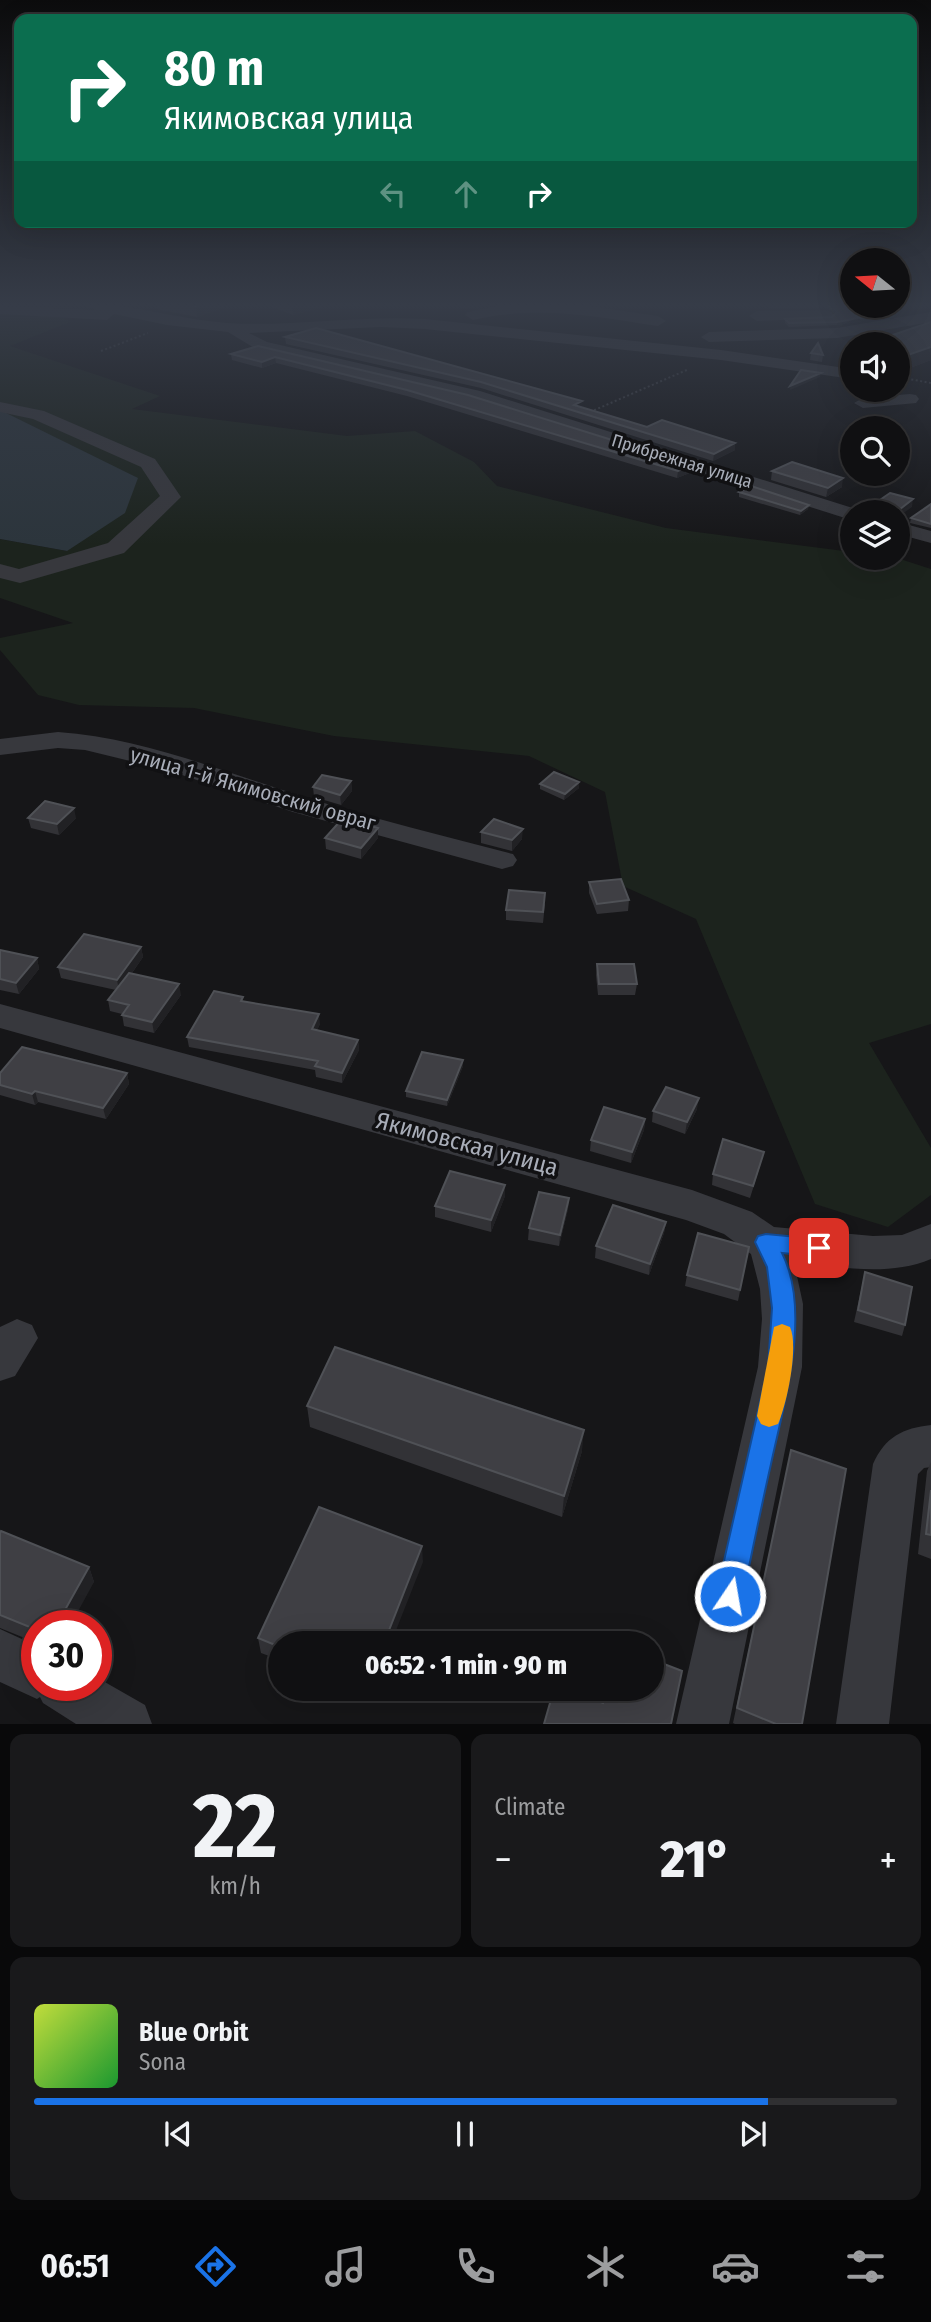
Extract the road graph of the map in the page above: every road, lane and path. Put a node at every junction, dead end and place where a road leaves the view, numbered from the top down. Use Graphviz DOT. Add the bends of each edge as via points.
graph roads {
  1 [pos="424,383"];
  2 [pos="657,383"];
  3 [pos="920,390"];
  4 [pos="0,407"];
  5 [pos="901,416"];
  6 [pos="563,425"];
  7 [pos="840,510"];
  8 [pos="910,531"];
  9 [pos="931,537"];
  10 [pos="0,571"];
  11 [pos="0,747"];
  12 [pos="502,860"];
  13 [pos="0,1016"];
  14 [pos="931,1241"];
  15 [pos="766,1242"];
  16 [pos="931,1446"];
  17 [pos="0,1655"];
  18 [pos="21,1665"];
  19 [pos="88,1701"];
  20 [pos="126,1724"];
  21 [pos="702,1724"];
  22 [pos="862,1724"];
  1 -- 6 [label="street, Прибрежная улица"];
  2 -- 6 [label="path"];
  3 -- 5 [label="street"];
  4 -- 10 [label="street" via="38,415 148,463 171,497 116,548 20,576"];
  6 -- 7 [label="street, Прибрежная улица"];
  8 -- 9 [label="street"];
  11 -- 12 [label="street, улица 1-й Якимовский овраг" via="58,740 85,742 176,764 303,806"];
  13 -- 15 [label="street, Якимовская улица" via="692,1206 738,1223"];
  14 -- 15 [label="street, Якимовская улица" via="905,1252 873,1253"];
  15 -- 21 [label="street" via="778,1267 784,1308 780,1367"];
  16 -- 22 [label="street" via="913,1448 895,1464"];
  17 -- 18 [label="street"];
  19 -- 20 [label="street"];
}
